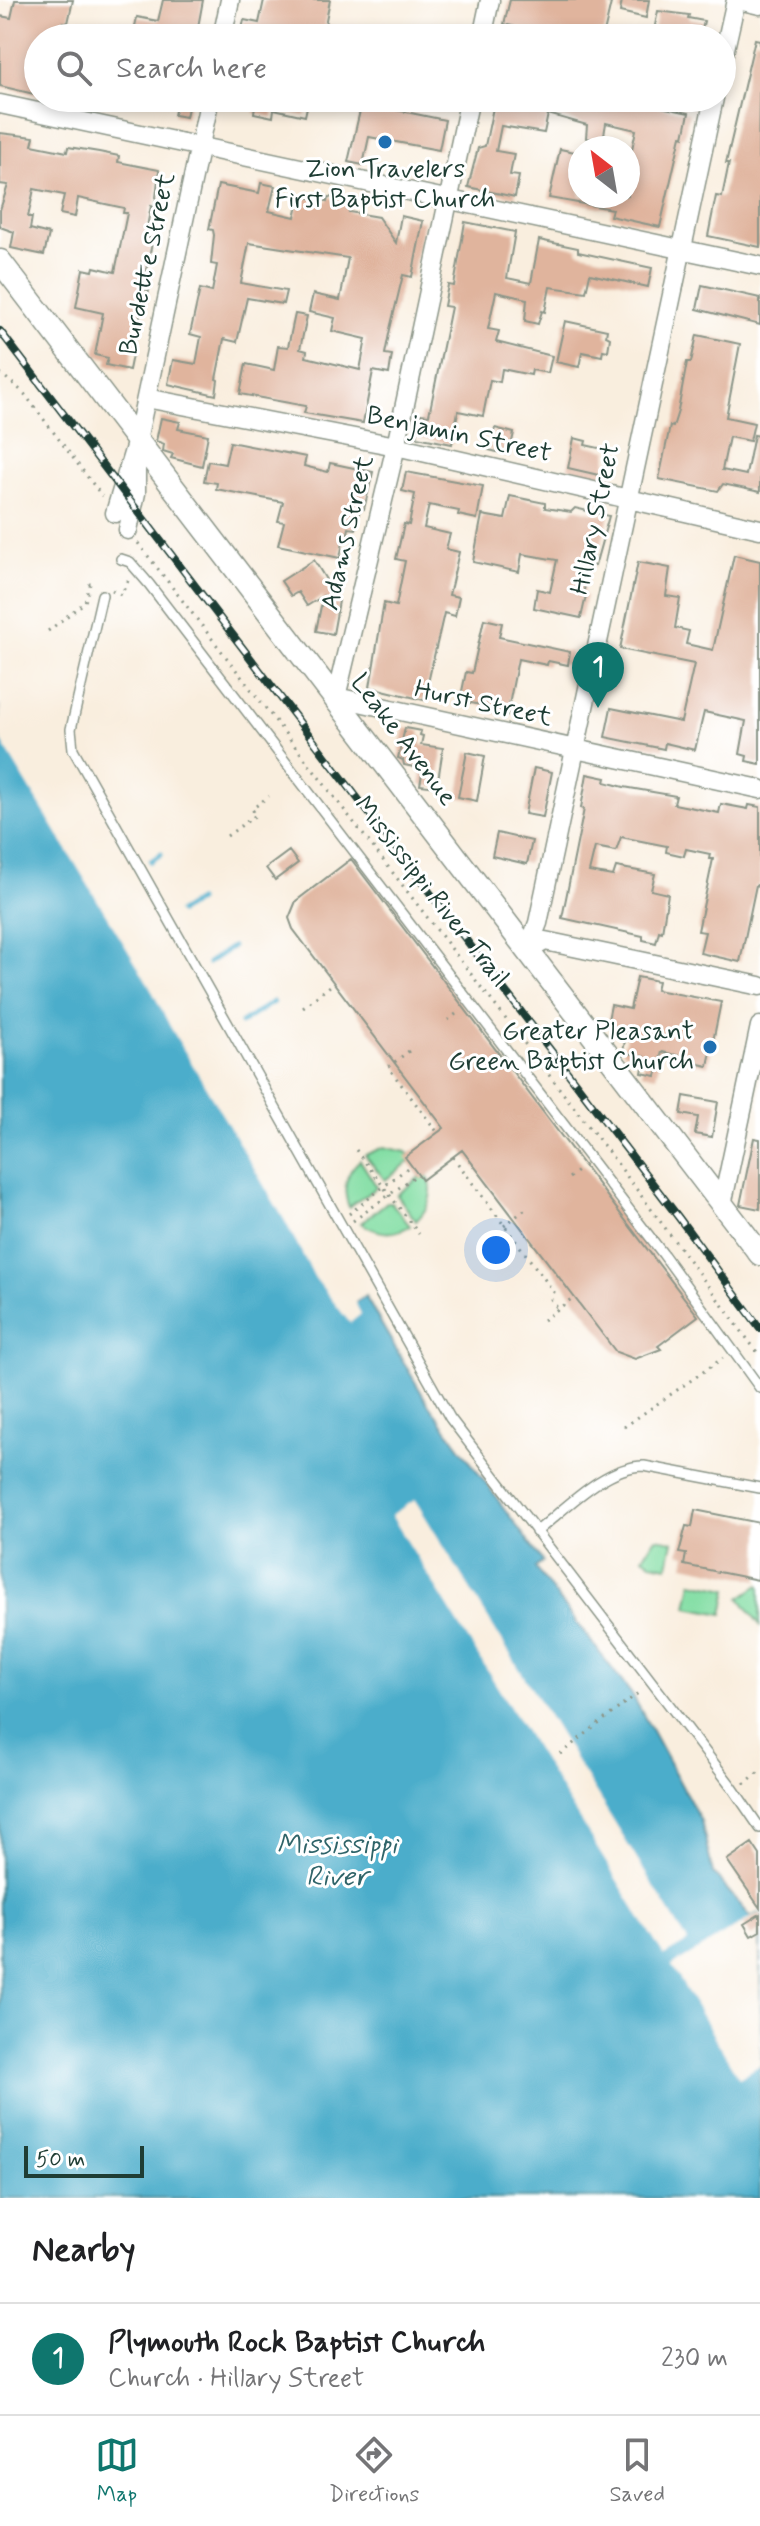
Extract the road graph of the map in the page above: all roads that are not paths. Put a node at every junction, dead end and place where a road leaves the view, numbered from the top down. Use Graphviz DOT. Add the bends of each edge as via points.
graph roads {
  1 [pos="230,0"];
  2 [pos="490,0"];
  3 [pos="737,0"];
  4 [pos="760,5"];
  5 [pos="225,24"];
  6 [pos="485,24"];
  7 [pos="731,24"];
  8 [pos="0,104"];
  9 [pos="24,109"];
  10 [pos="37,112"];
  11 [pos="207,112"];
  12 [pos="467,112"];
  13 [pos="711,112"];
  14 [pos="199,147"];
  15 [pos="448,200"];
  16 [pos="681,249"];
  17 [pos="0,261"];
  18 [pos="760,266"];
  19 [pos="146,398"];
  20 [pos="137,440"];
  21 [pos="396,446"];
  22 [pos="627,499"];
  23 [pos="115,513"];
  24 [pos="760,529"];
  25 [pos="128,530"];
  26 [pos="121,559"];
  27 [pos="104,590"];
  28 [pos="336,697"];
  29 [pos="575,750"];
  30 [pos="760,789"];
  31 [pos="527,951"];
  32 [pos="760,986"];
  33 [pos="760,1026"];
  34 [pos="722,1205"];
  35 [pos="753,1235"];
  36 [pos="760,1254"];
  37 [pos="760,1388"];
  38 [pos="760,1488"];
  39 [pos="536,1532"];
  40 [pos="760,1828"];
  1 -- 5 [label="street"];
  2 -- 6 [label="street"];
  3 -- 4 [label="street"];
  3 -- 7 [label="street"];
  8 -- 9 [label="street"];
  10 -- 14 [label="street"];
  11 -- 14 [label="street, Burdette Street"];
  12 -- 15 [label="street, Adams Street"];
  13 -- 16 [label="street, Hillary Street"];
  14 -- 15 [label="street"];
  14 -- 19 [label="street, Burdette Street"];
  15 -- 16 [label="street"];
  15 -- 21 [label="street, Adams Street"];
  16 -- 18 [label="street"];
  16 -- 22 [label="street, Hillary Street"];
  17 -- 20 [label="street, Leake Avenue"];
  19 -- 20 [label="street, Burdette Street"];
  19 -- 21 [label="street, Benjamin Street"];
  20 -- 23 [label="street"];
  20 -- 25 [label="street" via="136,493"];
  20 -- 28 [label="street, Leake Avenue"];
  21 -- 22 [label="street, Benjamin Street"];
  21 -- 28 [label="street, Adams Street"];
  22 -- 24 [label="street, Benjamin Street"];
  22 -- 29 [label="street, Hillary Street"];
  26 -- 37 [label="lane" via="149,584"];
  27 -- 39 [label="lane" via="71,729 73,749 450,1418"];
  28 -- 29 [label="street, Hurst Street"];
  28 -- 31 [label="street, Leake Avenue"];
  29 -- 30 [label="street, Hurst Street"];
  29 -- 31 [label="street, Hillary Street" via="538,923"];
  31 -- 32 [label="street" via="545,941"];
  31 -- 34 [label="street, Leake Avenue"];
  33 -- 34 [label="street"];
  34 -- 35 [label="street, Leake Avenue"];
  35 -- 36 [label="street, Leake Avenue"];
  38 -- 39 [label="lane" via="644,1466 625,1468"];
  39 -- 40 [label="lane"];
}
